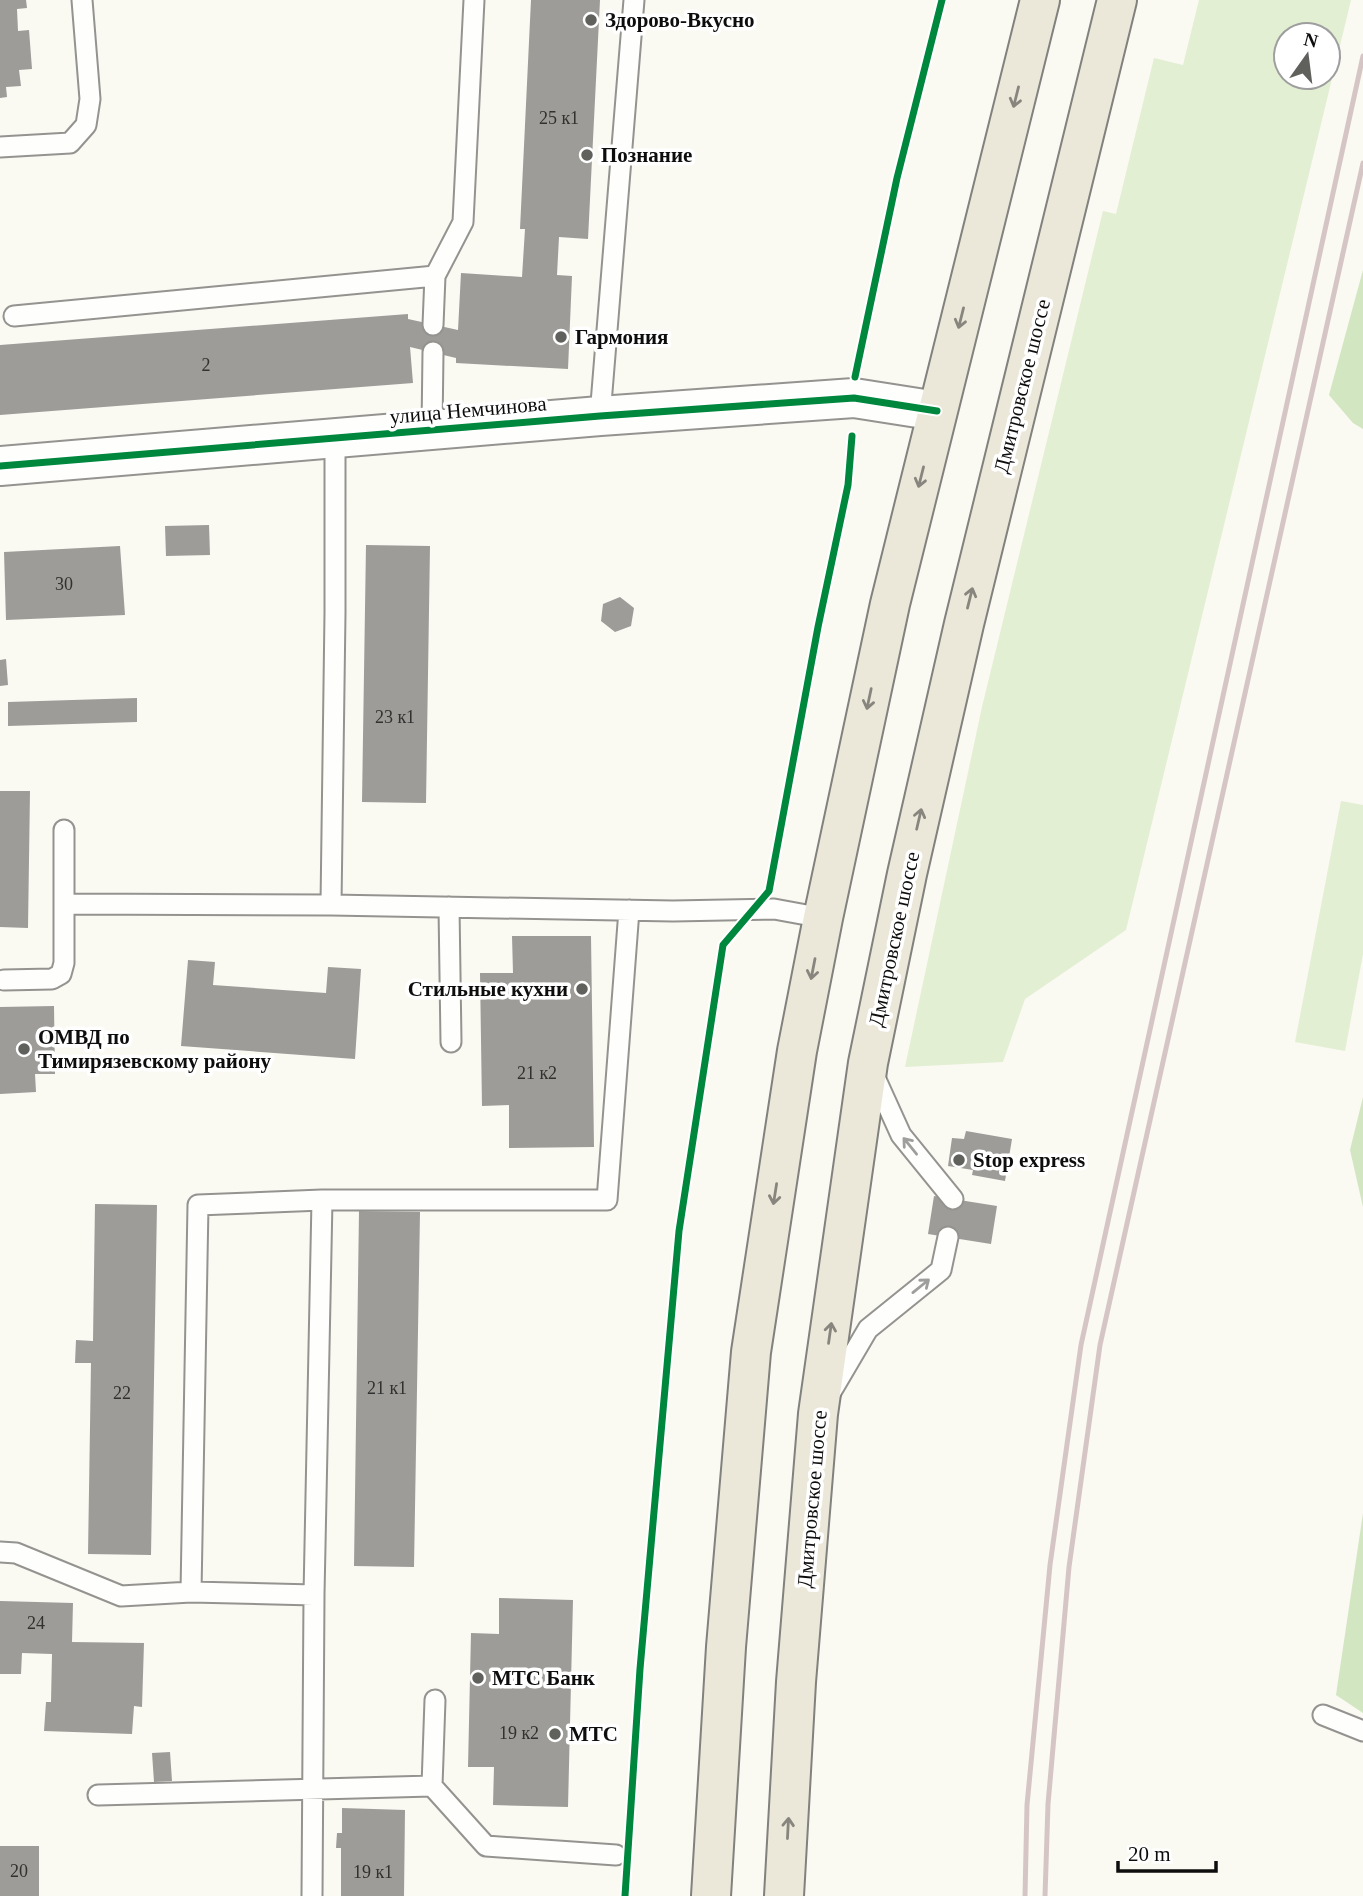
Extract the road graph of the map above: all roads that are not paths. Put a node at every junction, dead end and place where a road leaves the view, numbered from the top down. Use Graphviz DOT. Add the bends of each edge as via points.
graph roads {
  1 [pos="82,0"];
  2 [pos="474,0"];
  3 [pos="634,0"];
  4 [pos="1041,0"];
  5 [pos="1117,0"];
  6 [pos="0,147"];
  7 [pos="435,276"];
  8 [pos="13,316"];
  9 [pos="433,325"];
  10 [pos="433,352"];
  11 [pos="937,411"];
  12 [pos="600,416"];
  13 [pos="432,430"];
  14 [pos="335,439"];
  15 [pos="0,466"];
  16 [pos="64,830"];
  17 [pos="64,904"];
  18 [pos="331,905"];
  19 [pos="449,907"];
  20 [pos="629,910"];
  21 [pos="822,918"];
  22 [pos="4,980"];
  23 [pos="451,1042"];
  24 [pos="868,1063"];
  25 [pos="953,1199"];
  26 [pos="322,1200"];
  27 [pos="948,1237"];
  28 [pos="818,1414"];
  29 [pos="0,1552"];
  30 [pos="191,1592"];
  31 [pos="314,1595"];
  32 [pos="435,1700"];
  33 [pos="1323,1715"];
  34 [pos="1363,1731"];
  35 [pos="432,1786"];
  36 [pos="314,1788"];
  37 [pos="98,1795"];
  38 [pos="616,1855"];
  39 [pos="312,1896"];
  40 [pos="711,1896"];
  41 [pos="784,1896"];
  1 -- 6 [label="lane" via="90,99 86,125 70,143"];
  2 -- 7 [label="lane" via="463,222"];
  3 -- 12 [label="lane"];
  4 -- 11 [label="main road, one-way"];
  24 -- 5 [label="main road, Дмитровское шоссе, one-way" via="964,624"];
  7 -- 8 [label="lane"];
  7 -- 9 [label="lane"];
  10 -- 13 [label="lane"];
  11 -- 12 [label="street, улица Немчинова" via="854,398"];
  11 -- 21 [label="main road, one-way"];
  12 -- 13 [label="street, улица Немчинова"];
  13 -- 14 [label="street, улица Немчинова"];
  14 -- 15 [label="street, улица Немчинова"];
  14 -- 18 [label="lane"];
  16 -- 17 [label="lane"];
  17 -- 18 [label="lane"];
  17 -- 22 [label="lane" via="61,974 52,979"];
  18 -- 19 [label="lane"];
  19 -- 20 [label="lane"];
  19 -- 23 [label="lane"];
  20 -- 21 [label="lane" via="774,909"];
  20 -- 26 [label="lane" via="607,1200"];
  21 -- 40 [label="main road, one-way" via="751,1352"];
  25 -- 24 [label="lane, one-way" via="901,1135"];
  28 -- 24 [label="main road, Дмитровское шоссе, one-way"];
  26 -- 30 [label="lane" via="198,1205"];
  26 -- 31 [label="lane"];
  28 -- 27 [label="lane, one-way" via="868,1329 941,1270"];
  41 -- 28 [label="main road, Дмитровское шоссе, one-way"];
  29 -- 30 [label="lane" via="16,1553 121,1596"];
  30 -- 31 [label="lane"];
  31 -- 36 [label="lane"];
  32 -- 35 [label="lane"];
  33 -- 34 [label="lane"];
  35 -- 36 [label="lane"];
  35 -- 38 [label="lane" via="486,1846"];
  36 -- 37 [label="lane"];
  36 -- 39 [label="lane"];
}
